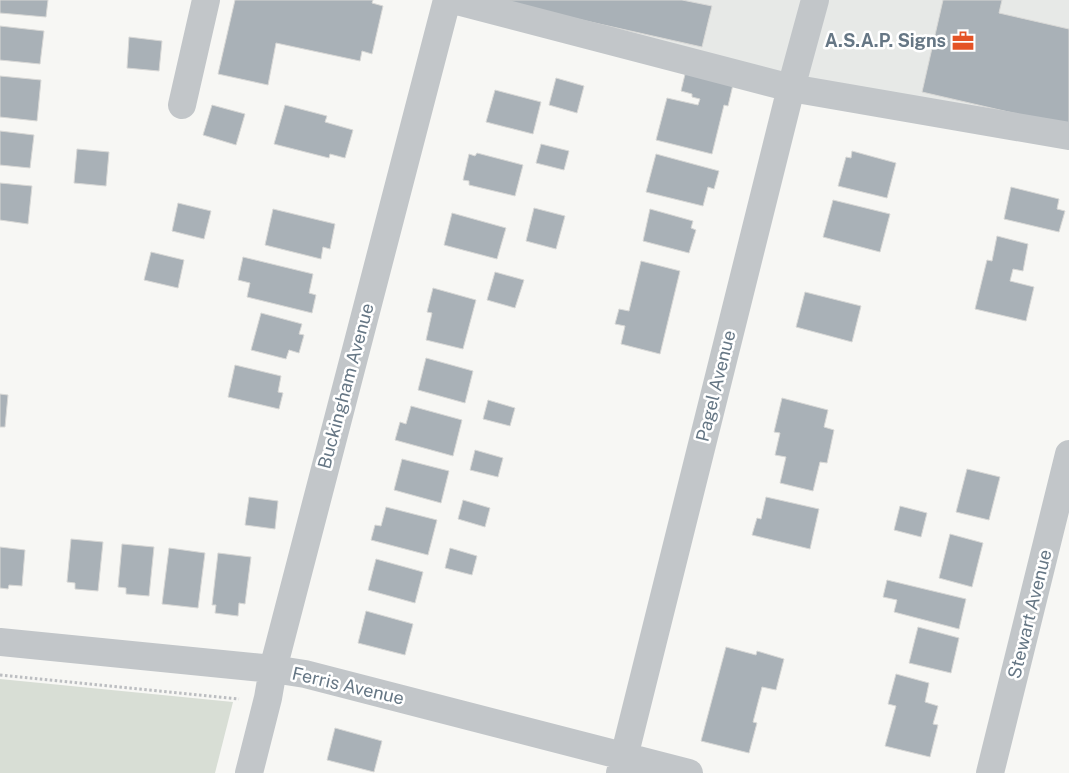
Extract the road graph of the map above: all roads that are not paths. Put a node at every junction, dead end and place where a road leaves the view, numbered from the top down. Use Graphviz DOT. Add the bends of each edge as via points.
graph roads {
  1 [pos="206,0"];
  2 [pos="446,0"];
  3 [pos="452,0"];
  4 [pos="815,0"];
  5 [pos="791,88"];
  6 [pos="182,105"];
  7 [pos="1069,136"];
  8 [pos="1069,454"];
  9 [pos="0,642"];
  10 [pos="273,670"];
  11 [pos="622,765"];
  12 [pos="248,773"];
  13 [pos="689,773"];
  14 [pos="990,773"];
  1 -- 6 [label="street"];
  2 -- 10 [label="street, Buckingham Avenue"];
  3 -- 5 [label="street"];
  4 -- 5 [label="street, Pagel Avenue"];
  5 -- 7 [label="street"];
  5 -- 11 [label="street, Pagel Avenue"];
  8 -- 14 [label="street, Stewart Avenue"];
  9 -- 10 [label="street, Ferris Avenue"];
  10 -- 11 [label="street, Ferris Avenue" via="305,674"];
  10 -- 12 [label="street, Buckingham Avenue"];
  11 -- 13 [label="street, Ferris Avenue"];
}
